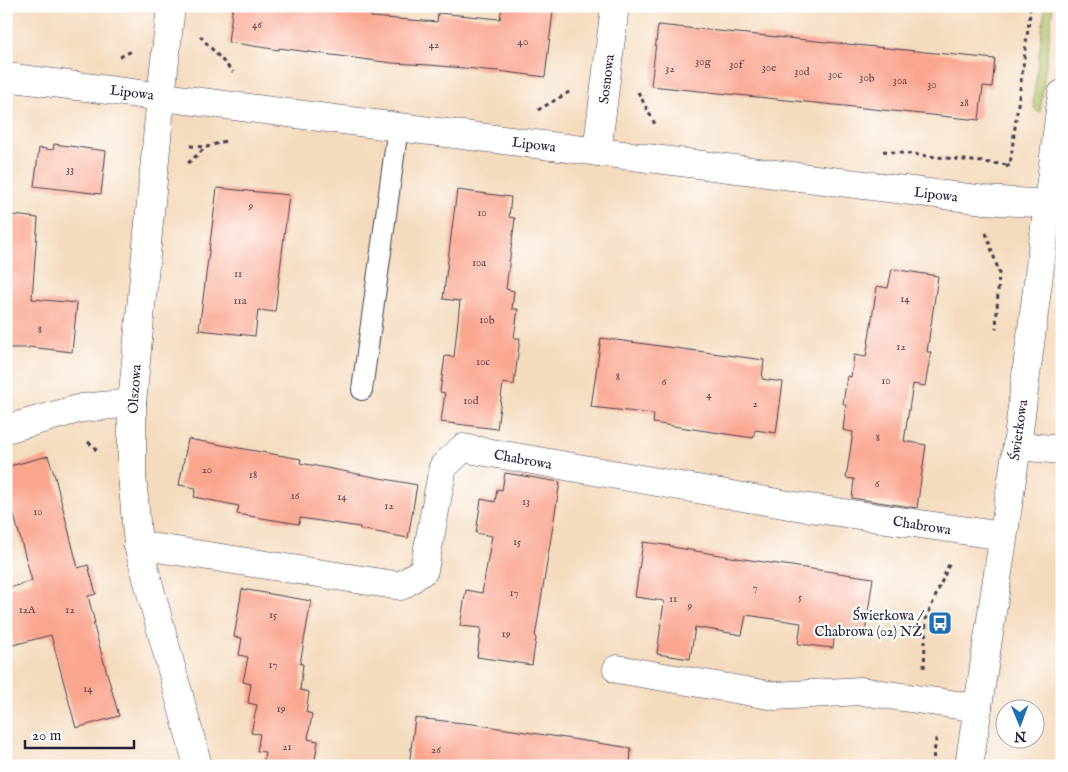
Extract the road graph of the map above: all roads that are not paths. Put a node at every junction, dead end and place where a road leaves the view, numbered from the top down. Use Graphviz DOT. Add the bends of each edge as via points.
graph roads {
  1 [pos="170,6"];
  2 [pos="615,6"];
  3 [pos="6,77"];
  4 [pos="1062,94"];
  5 [pos="161,96"];
  6 [pos="398,127"];
  7 [pos="597,152"];
  8 [pos="1055,205"];
  9 [pos="362,390"];
  10 [pos="132,403"];
  11 [pos="6,429"];
  12 [pos="1016,446"];
  13 [pos="1062,450"];
  14 [pos="1003,536"];
  15 [pos="138,545"];
  16 [pos="617,669"];
  17 [pos="978,708"];
  18 [pos="198,766"];
  19 [pos="969,766"];
  1 -- 5 [label="street, Olszowa"];
  2 -- 7 [label="street, Sosnowa"];
  3 -- 5 [label="street, Lipowa"];
  4 -- 8 [label="street, Świerkowa"];
  5 -- 6 [label="street, Lipowa"];
  5 -- 10 [label="street, Olszowa"];
  6 -- 7 [label="street, Lipowa"];
  6 -- 9 [label="lane"];
  7 -- 8 [label="street, Lipowa" via="985,200"];
  8 -- 12 [label="street, Świerkowa"];
  10 -- 11 [label="street" via="82,408"];
  10 -- 15 [label="street, Olszowa" via="132,475"];
  12 -- 13 [label="street"];
  12 -- 14 [label="street, Świerkowa"];
  14 -- 15 [label="street, Chabrowa" via="789,505 463,448 442,466 424,570 401,586"];
  14 -- 17 [label="street, Świerkowa"];
  15 -- 18 [label="street, Olszowa"];
  16 -- 17 [label="street" via="775,696 861,691"];
  17 -- 19 [label="street, Świerkowa"];
}
